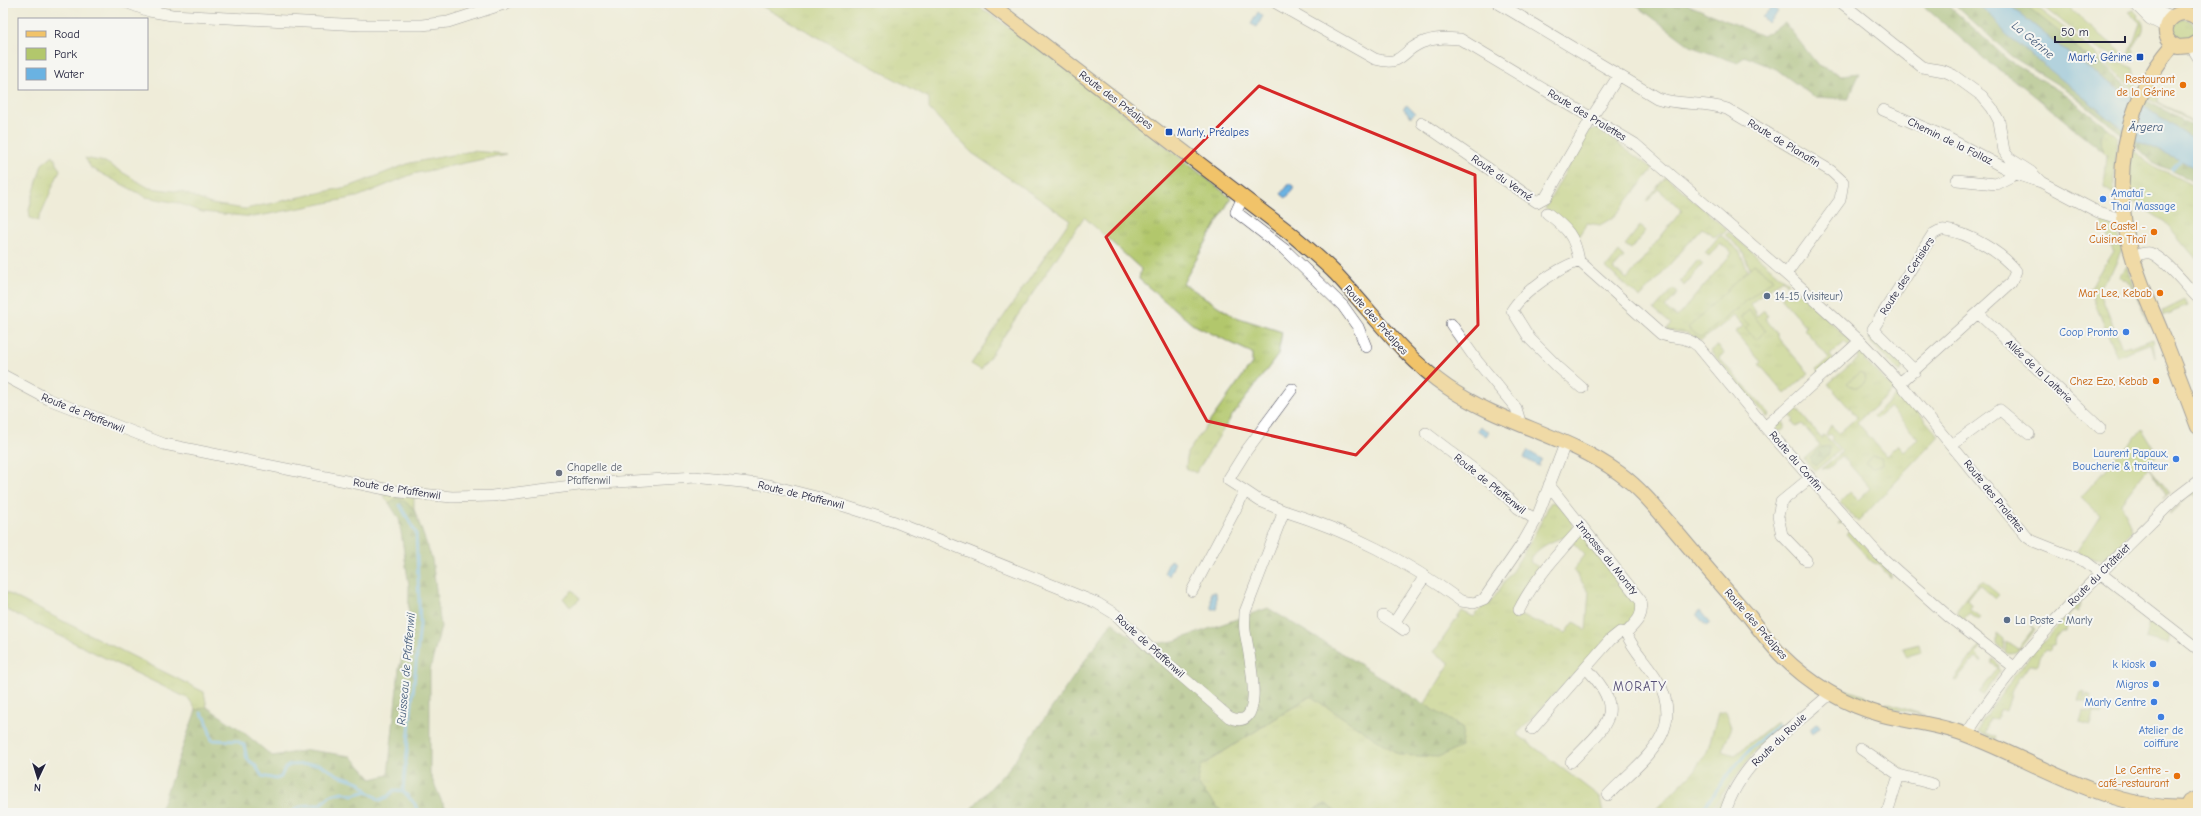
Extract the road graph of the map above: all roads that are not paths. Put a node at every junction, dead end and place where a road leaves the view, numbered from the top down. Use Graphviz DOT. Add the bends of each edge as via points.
graph roads {
  1 [pos="128,3"];
  2 [pos="508,3"];
  3 [pos="989,3"];
  4 [pos="1276,3"];
  5 [pos="1498,3"];
  6 [pos="1842,3"];
  7 [pos="2135,4"];
  8 [pos="2197,15"];
  9 [pos="2169,22"];
  10 [pos="2173,45"];
  11 [pos="2196,48"];
  12 [pos="1619,75"];
  13 [pos="1883,110"];
  14 [pos="1592,117"];
  15 [pos="1422,123"];
  16 [pos="2016,174"];
  17 [pos="1957,180"];
  18 [pos="2040,182"];
  19 [pos="1243,197"];
  20 [pos="1547,213"];
  21 [pos="2125,220"];
  22 [pos="2132,257"];
  23 [pos="1579,261"];
  24 [pos="1786,274"];
  25 [pos="2198,298"];
  26 [pos="1979,314"];
  27 [pos="1451,324"];
  28 [pos="1860,341"];
  29 [pos="1366,347"];
  30 [pos="1915,370"];
  31 [pos="3,375"];
  32 [pos="1900,383"];
  33 [pos="1582,388"];
  34 [pos="1292,389"];
  35 [pos="1522,425"];
  36 [pos="1765,427"];
  37 [pos="2198,427"];
  38 [pos="2100,428"];
  39 [pos="1426,433"];
  40 [pos="2029,434"];
  41 [pos="1565,444"];
  42 [pos="1952,445"];
  43 [pos="1810,478"];
  44 [pos="2198,481"];
  45 [pos="1549,485"];
  46 [pos="1245,491"];
  47 [pos="1284,511"];
  48 [pos="1536,520"];
  49 [pos="1582,527"];
  50 [pos="1806,560"];
  51 [pos="2099,573"];
  52 [pos="1425,576"];
  53 [pos="1192,591"];
  54 [pos="1519,610"];
  55 [pos="1383,616"];
  56 [pos="1394,623"];
  57 [pos="1404,630"];
  58 [pos="1626,632"];
  59 [pos="2198,648"];
  60 [pos="2014,667"];
  61 [pos="1586,668"];
  62 [pos="1829,694"];
  63 [pos="1532,729"];
  64 [pos="1966,735"];
  65 [pos="1861,749"];
  66 [pos="1571,762"];
  67 [pos="1899,775"];
  68 [pos="1933,784"];
  69 [pos="1608,795"];
  70 [pos="2198,798"];
  71 [pos="2161,810"];
  72 [pos="2187,810"];
  73 [pos="1725,813"];
  74 [pos="1887,813"];
  1 -- 2 [label="street" via="149,11 172,15 393,26 448,22"];
  3 -- 19 [label="main road, Route des Préalpes"];
  4 -- 14 [label="street, Route des Pralettes" via="1374,59 1387,63 1400,59 1419,44 1438,38 1460,39"];
  5 -- 12 [label="street, Route de Planafin"];
  6 -- 18 [label="street" via="1922,67 1944,70 1982,96 1999,121 2004,151 2009,158 2031,172"];
  7 -- 9 [label="street"];
  8 -- 9 [label="main road" via="2179,13"];
  9 -- 10 [label="main road" via="2167,37"];
  10 -- 11 [label="main road"];
  10 -- 21 [label="main road" via="2162,57 2144,87 2129,124 2121,184"];
  12 -- 14 [label="street"];
  12 -- 24 [label="street, Route de Planafin" via="1657,98 1727,109 1831,171 1843,182 1840,200"];
  13 -- 16 [label="street, Chemin de la Follaz" via="1946,137"];
  14 -- 15 [label="street, Route du Verné" via="1546,197 1537,202"];
  14 -- 24 [label="street, Route des Pralettes" via="1635,144 1668,170"];
  16 -- 17 [label="street" via="1996,184"];
  16 -- 18 [label="street, Chemin de la Follaz"];
  18 -- 21 [label="street, Chemin de la Follaz" via="2098,212"];
  19 -- 29 [label="street, Route des Préalpes" via="1236,212 1284,250 1343,306 1358,327"];
  19 -- 35 [label="main road, Route des Préalpes" via="1290,233 1330,269 1417,364 1447,388 1480,407"];
  20 -- 23 [label="street" via="1565,227 1576,244"];
  21 -- 22 [label="main road"];
  22 -- 25 [label="street" via="2145,253 2154,254"];
  22 -- 37 [label="main road"];
  23 -- 33 [label="street" via="1565,266 1519,300 1512,310 1530,339"];
  23 -- 36 [label="street, Route du Confin" via="1661,334 1684,338 1698,346"];
  24 -- 28 [label="street, Route des Pralettes"];
  26 -- 30 [label="street, Route des Cerisiers"];
  26 -- 30 [label="street, Route des Cerisiers" via="2012,283 2016,271 2009,262 1969,236 1943,229 1933,234 1873,329"];
  26 -- 38 [label="street, Allée de la Laiterie"];
  27 -- 35 [label="street" via="1477,361 1516,408"];
  28 -- 32 [label="street, Route des Pralettes"];
  28 -- 36 [label="street"];
  30 -- 32 [label="street, Route des Cerisiers"];
  31 -- 47 [label="street, Route de Pfaffenwil" via="48,399 164,444 400,492 452,498 492,496 587,484 695,477 769,485 816,497 895,522 1097,604 1115,614 1157,655 1234,719 1247,716 1252,710 1254,692 1244,629 1245,612"];
  32 -- 42 [label="street, Route des Pralettes"];
  34 -- 46 [label="street, Route de Pfaffenwil" via="1228,480"];
  35 -- 41 [label="main road, Route des Préalpes"];
  36 -- 43 [label="street, Route du Confin"];
  39 -- 48 [label="street, Route de Pfaffenwil"];
  40 -- 42 [label="street" via="2000,410"];
  41 -- 45 [label="street, Route de Pfaffenwil"];
  41 -- 62 [label="main road, Route des Préalpes" via="1620,473 1647,499 1780,653"];
  42 -- 51 [label="street, Route des Pralettes" via="2027,537 2083,560"];
  43 -- 50 [label="street" via="1781,502 1778,516 1782,535"];
  43 -- 60 [label="street, Route du Confin" via="1878,554 1949,617"];
  44 -- 51 [label="street, Route du Châtelet" via="2177,497"];
  45 -- 48 [label="street, Route de Pfaffenwil"];
  45 -- 49 [label="street, Impasse du Moraty"];
  46 -- 47 [label="street, Route de Pfaffenwil" via="1260,501"];
  46 -- 53 [label="street"];
  47 -- 52 [label="street, Route de Pfaffenwil" via="1335,528 1369,543"];
  48 -- 52 [label="street, Route de Pfaffenwil" via="1484,599 1474,603 1461,601"];
  49 -- 54 [label="street" via="1532,587"];
  49 -- 58 [label="street, Impasse du Moraty" via="1641,602 1641,617"];
  51 -- 59 [label="street, Route des Pralettes"];
  51 -- 60 [label="street, Route du Châtelet" via="2047,627"];
  52 -- 56 [label="street"];
  55 -- 56 [label="street"];
  56 -- 57 [label="street"];
  58 -- 61 [label="street, Impasse du Moraty" via="1620,632 1610,640"];
  58 -- 69 [label="street" via="1629,641 1658,681 1668,714 1665,731 1658,744"];
  60 -- 64 [label="street, Route du Châtelet"];
  61 -- 63 [label="street, Impasse du Moraty"];
  61 -- 66 [label="street" via="1606,691 1610,706 1607,720 1600,731"];
  62 -- 64 [label="main road, Route des Préalpes" via="1854,706 1932,724"];
  62 -- 73 [label="street, Route du Roule" via="1758,759 1734,791"];
  64 -- 71 [label="main road, Route des Préalpes" via="2081,787"];
  65 -- 67 [label="street"];
  67 -- 68 [label="street"];
  67 -- 74 [label="street"];
  70 -- 72 [label="main road" via="2192,800"];
  71 -- 72 [label="main road, Route des Préalpes"];
}
